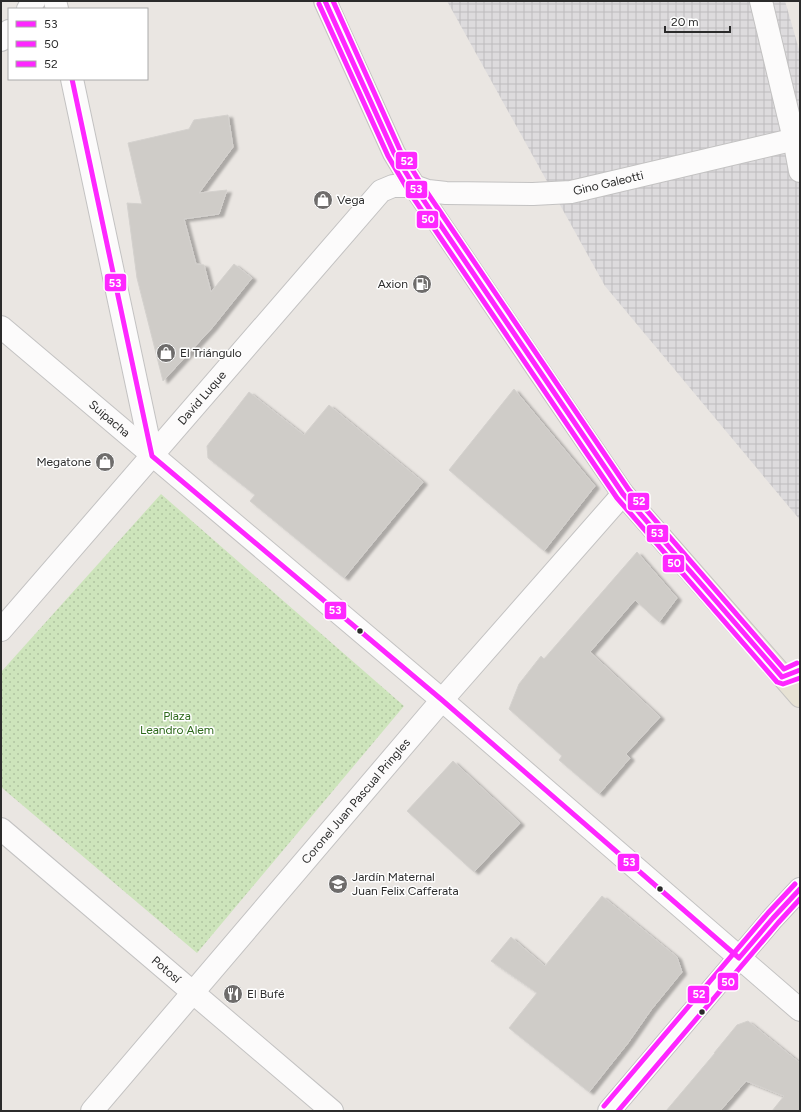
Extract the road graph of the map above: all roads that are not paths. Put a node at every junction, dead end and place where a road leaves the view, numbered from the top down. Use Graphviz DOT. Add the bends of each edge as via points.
graph roads {
  1 [pos="325,1"];
  2 [pos="761,1"];
  3 [pos="8,32"];
  4 [pos="1,40"];
  5 [pos="72,80"];
  6 [pos="797,138"];
  7 [pos="800,171"];
  8 [pos="414,186"];
  9 [pos="1,327"];
  10 [pos="152,456"];
  11 [pos="623,494"];
  12 [pos="1,630"];
  13 [pos="791,673"];
  14 [pos="800,696"];
  15 [pos="442,700"];
  16 [pos="1,829"];
  17 [pos="800,889"];
  18 [pos="739,958"];
  19 [pos="193,993"];
  20 [pos="800,1010"];
  21 [pos="92,1111"];
  22 [pos="332,1111"];
  23 [pos="609,1111"];
  1 -- 8 [label="main road" via="394,153"];
  2 -- 6 [label="street"];
  3 -- 4 [label="street"];
  5 -- 10 [label="street"];
  6 -- 7 [label="street"];
  6 -- 8 [label="street, Gino Galeotti" via="571,192 446,193"];
  8 -- 10 [label="street, David Luque" via="393,186 381,191"];
  8 -- 11 [label="main road"];
  9 -- 10 [label="street, Suipacha"];
  10 -- 12 [label="street, David Luque"];
  10 -- 15 [label="street, Suipacha"];
  11 -- 13 [label="main road"];
  11 -- 15 [label="street, Coronel Juan Pascual Pringles"];
  13 -- 14 [label="main road"];
  15 -- 18 [label="street, Suipacha"];
  15 -- 19 [label="street, Coronel Juan Pascual Pringles"];
  16 -- 19 [label="street, Potosí"];
  17 -- 18 [label="street"];
  18 -- 20 [label="street, Suipacha"];
  18 -- 23 [label="street"];
  19 -- 21 [label="street, Coronel Juan Pascual Pringles"];
  19 -- 22 [label="street, Potosí"];
}
